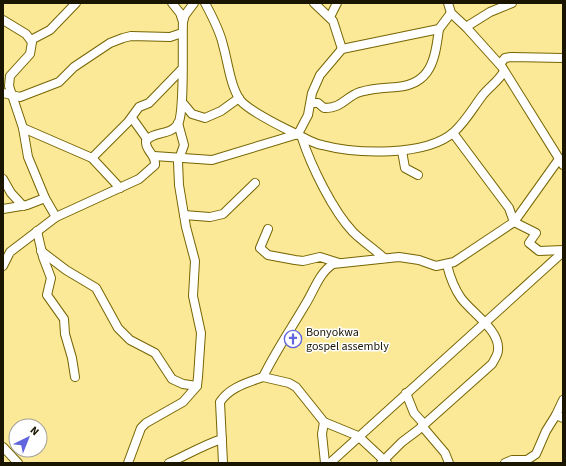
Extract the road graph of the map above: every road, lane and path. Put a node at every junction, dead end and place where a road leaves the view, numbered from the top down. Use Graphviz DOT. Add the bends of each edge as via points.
graph roads {
  1 [pos="76,3"];
  2 [pos="172,3"];
  3 [pos="194,3"];
  4 [pos="205,3"];
  5 [pos="314,3"];
  6 [pos="337,3"];
  7 [pos="448,3"];
  8 [pos="512,3"];
  9 [pos="451,13"];
  10 [pos="330,17"];
  11 [pos="3,20"];
  12 [pos="182,22"];
  13 [pos="466,27"];
  14 [pos="439,29"];
  15 [pos="182,33"];
  16 [pos="31,40"];
  17 [pos="342,49"];
  18 [pos="563,58"];
  19 [pos="502,68"];
  20 [pos="182,69"];
  21 [pos="3,93"];
  22 [pos="12,96"];
  23 [pos="240,98"];
  24 [pos="182,102"];
  25 [pos="310,103"];
  26 [pos="132,118"];
  27 [pos="178,123"];
  28 [pos="23,128"];
  29 [pos="453,133"];
  30 [pos="300,136"];
  31 [pos="147,139"];
  32 [pos="402,151"];
  33 [pos="154,156"];
  34 [pos="179,157"];
  35 [pos="92,158"];
  36 [pos="561,162"];
  37 [pos="418,175"];
  38 [pos="3,179"];
  39 [pos="256,183"];
  40 [pos="120,188"];
  41 [pos="45,198"];
  42 [pos="23,206"];
  43 [pos="3,209"];
  44 [pos="184,215"];
  45 [pos="56,217"];
  46 [pos="514,222"];
  47 [pos="268,229"];
  48 [pos="37,231"];
  49 [pos="6,250"];
  50 [pos="41,251"];
  51 [pos="563,251"];
  52 [pos="384,258"];
  53 [pos="340,263"];
  54 [pos="3,264"];
  55 [pos="447,265"];
  56 [pos="485,324"];
  57 [pos="75,376"];
  58 [pos="263,377"];
  59 [pos="196,386"];
  60 [pos="406,393"];
  61 [pos="563,400"];
  62 [pos="559,416"];
  63 [pos="324,422"];
  64 [pos="423,425"];
  65 [pos="358,436"];
  66 [pos="222,439"];
  67 [pos="3,447"];
  68 [pos="384,462"];
  69 [pos="18,463"];
  70 [pos="128,463"];
  71 [pos="169,463"];
  72 [pos="223,463"];
  73 [pos="324,463"];
  74 [pos="330,463"];
  75 [pos="449,463"];
  76 [pos="505,463"];
  1 -- 16 [label="street" via="50,30"];
  2 -- 12 [label="street" via="180,13"];
  3 -- 12 [label="street"];
  4 -- 23 [label="street" via="223,43 230,73"];
  5 -- 10 [label="street"];
  6 -- 10 [label="street"];
  7 -- 9 [label="street"];
  8 -- 13 [label="street" via="490,12"];
  9 -- 13 [label="street"];
  9 -- 14 [label="street"];
  10 -- 17 [label="street" via="336,27"];
  11 -- 16 [label="street"];
  12 -- 15 [label="street"];
  13 -- 19 [label="street"];
  14 -- 17 [label="street"];
  14 -- 25 [label="street" via="432,64 416,83 363,91 334,107 324,108 318,103"];
  15 -- 20 [label="street"];
  15 -- 22 [label="street" via="170,37 122,38 74,67 59,82 26,95"];
  16 -- 22 [label="street" via="30,54 10,76"];
  17 -- 25 [label="street" via="320,75"];
  18 -- 19 [label="street" via="511,57 506,58"];
  19 -- 29 [label="street" via="473,111"];
  19 -- 36 [label="street"];
  20 -- 24 [label="street"];
  20 -- 26 [label="street" via="149,102 139,107"];
  21 -- 22 [label="street"];
  22 -- 28 [label="street"];
  23 -- 24 [label="street" via="205,118 192,114"];
  23 -- 30 [label="street" via="247,107"];
  24 -- 27 [label="street"];
  25 -- 30 [label="street"];
  26 -- 31 [label="street"];
  26 -- 35 [label="street"];
  27 -- 31 [label="street" via="170,131"];
  27 -- 34 [label="street" via="184,145"];
  28 -- 35 [label="street"];
  28 -- 41 [label="street" via="28,157"];
  29 -- 32 [label="street" via="422,147"];
  29 -- 46 [label="street" via="509,208"];
  30 -- 32 [label="street" via="322,146 368,151"];
  30 -- 34 [label="street" via="212,160"];
  30 -- 52 [label="street" via="319,177 342,217 353,232"];
  31 -- 33 [label="street" via="145,145"];
  32 -- 37 [label="street" via="405,168"];
  33 -- 34 [label="street"];
  33 -- 40 [label="street" via="155,165 151,170"];
  34 -- 44 [label="street" via="179,185"];
  35 -- 40 [label="street"];
  36 -- 46 [label="street"];
  38 -- 42 [label="street"];
  39 -- 44 [label="street" via="223,214 210,217"];
  40 -- 45 [label="street"];
  41 -- 42 [label="street"];
  41 -- 45 [label="street"];
  42 -- 43 [label="street"];
  44 -- 59 [label="street" via="195,260 193,296 201,333"];
  45 -- 48 [label="street"];
  46 -- 51 [label="street" via="536,233 529,243 534,248"];
  46 -- 55 [label="street"];
  47 -- 53 [label="street" via="260,248 268,255 300,261 320,257"];
  48 -- 49 [label="street"];
  48 -- 50 [label="street"];
  49 -- 54 [label="street"];
  50 -- 57 [label="street" via="51,278 47,295 64,319"];
  50 -- 59 [label="street" via="96,288 118,328 130,340 155,352 172,379"];
  51 -- 56 [label="street"];
  52 -- 53 [label="street"];
  52 -- 55 [label="street" via="409,257 436,266"];
  53 -- 58 [label="street" via="333,264 321,276"];
  55 -- 56 [label="street" via="460,297"];
  56 -- 60 [label="street"];
  56 -- 64 [label="street" via="497,341 498,351 492,364"];
  58 -- 63 [label="street" via="296,386"];
  58 -- 66 [label="street" via="240,385 225,394 220,402"];
  59 -- 70 [label="street" via="179,405 141,428"];
  60 -- 64 [label="street"];
  60 -- 65 [label="street"];
  61 -- 62 [label="street"];
  62 -- 76 [label="street" via="536,454 527,460 512,460"];
  63 -- 65 [label="street"];
  63 -- 73 [label="street"];
  64 -- 68 [label="street" via="402,442"];
  64 -- 75 [label="street" via="445,453"];
  65 -- 68 [label="street"];
  65 -- 74 [label="street"];
  66 -- 71 [label="street"];
  66 -- 72 [label="street"];
  67 -- 69 [label="street"];
}
